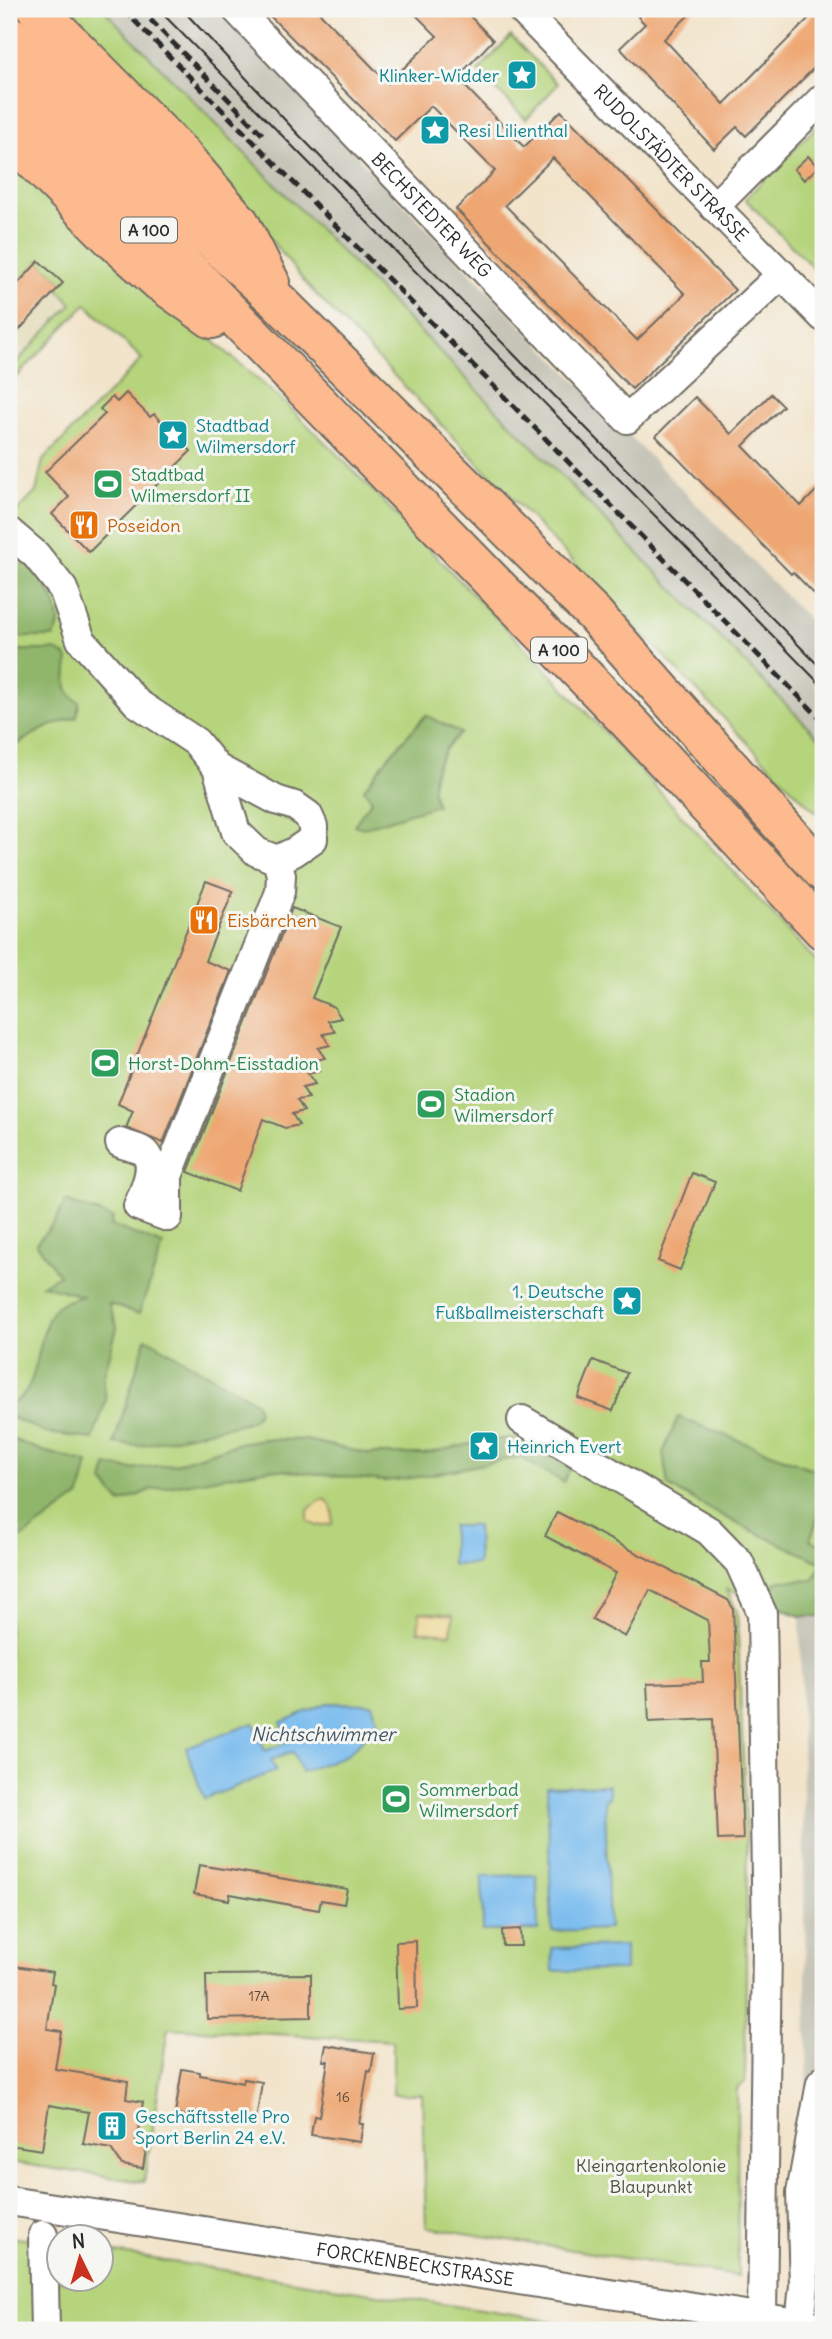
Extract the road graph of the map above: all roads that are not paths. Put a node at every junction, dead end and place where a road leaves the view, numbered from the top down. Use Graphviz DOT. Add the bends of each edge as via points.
graph roads {
  1 [pos="37,9"];
  2 [pos="236,9"];
  3 [pos="521,9"];
  4 [pos="9,35"];
  5 [pos="9,85"];
  6 [pos="823,99"];
  7 [pos="9,136"];
  8 [pos="714,208"];
  9 [pos="782,274"];
  10 [pos="280,303"];
  11 [pos="823,317"];
  12 [pos="289,374"];
  13 [pos="9,532"];
  14 [pos="217,768"];
  15 [pos="789,834"];
  16 [pos="277,860"];
  17 [pos="823,861"];
  18 [pos="823,872"];
  19 [pos="823,930"];
  20 [pos="120,1143"];
  21 [pos="522,1420"];
  22 [pos="823,2081"];
  23 [pos="9,2201"];
  24 [pos="43,2235"];
  25 [pos="762,2317"];
  26 [pos="812,2325"];
  27 [pos="45,2330"];
  1 -- 10 [label="highway" via="172,144 240,223"];
  2 -- 9 [label="street, BECHSTEDTER WEG" via="627,419"];
  3 -- 8 [label="street, RUDOLSTÄDTER STRASSE"];
  4 -- 10 [label="highway, A 100"];
  5 -- 12 [label="highway, A 100"];
  6 -- 8 [label="street"];
  7 -- 12 [label="highway" via="160,282"];
  8 -- 9 [label="street, RUDOLSTÄDTER STRASSE"];
  9 -- 11 [label="street, RUDOLSTÄDTER STRASSE"];
  10 -- 15 [label="highway, A 100" via="593,613"];
  12 -- 19 [label="highway, A 100" via="629,722"];
  13 -- 14 [label="street" via="36,555 63,589 81,640 137,703 196,742"];
  14 -- 16 [label="street" via="236,832 257,852"];
  14 -- 16 [label="street" via="308,815 313,839"];
  15 -- 17 [label="highway"];
  15 -- 18 [label="highway, A 100"];
  16 -- 20 [label="street" via="280,892 168,1176 168,1217 138,1206 148,1180 147,1156"];
  21 -- 25 [label="street" via="709,1531 739,1562 762,1613 767,1946"];
  22 -- 26 [label="street" via="801,2193 804,2285"];
  23 -- 25 [label="street, FORCKENBECKSTRASSE"];
  24 -- 27 [label="street"];
  25 -- 26 [label="street, FORCKENBECKSTRASSE"];
}
